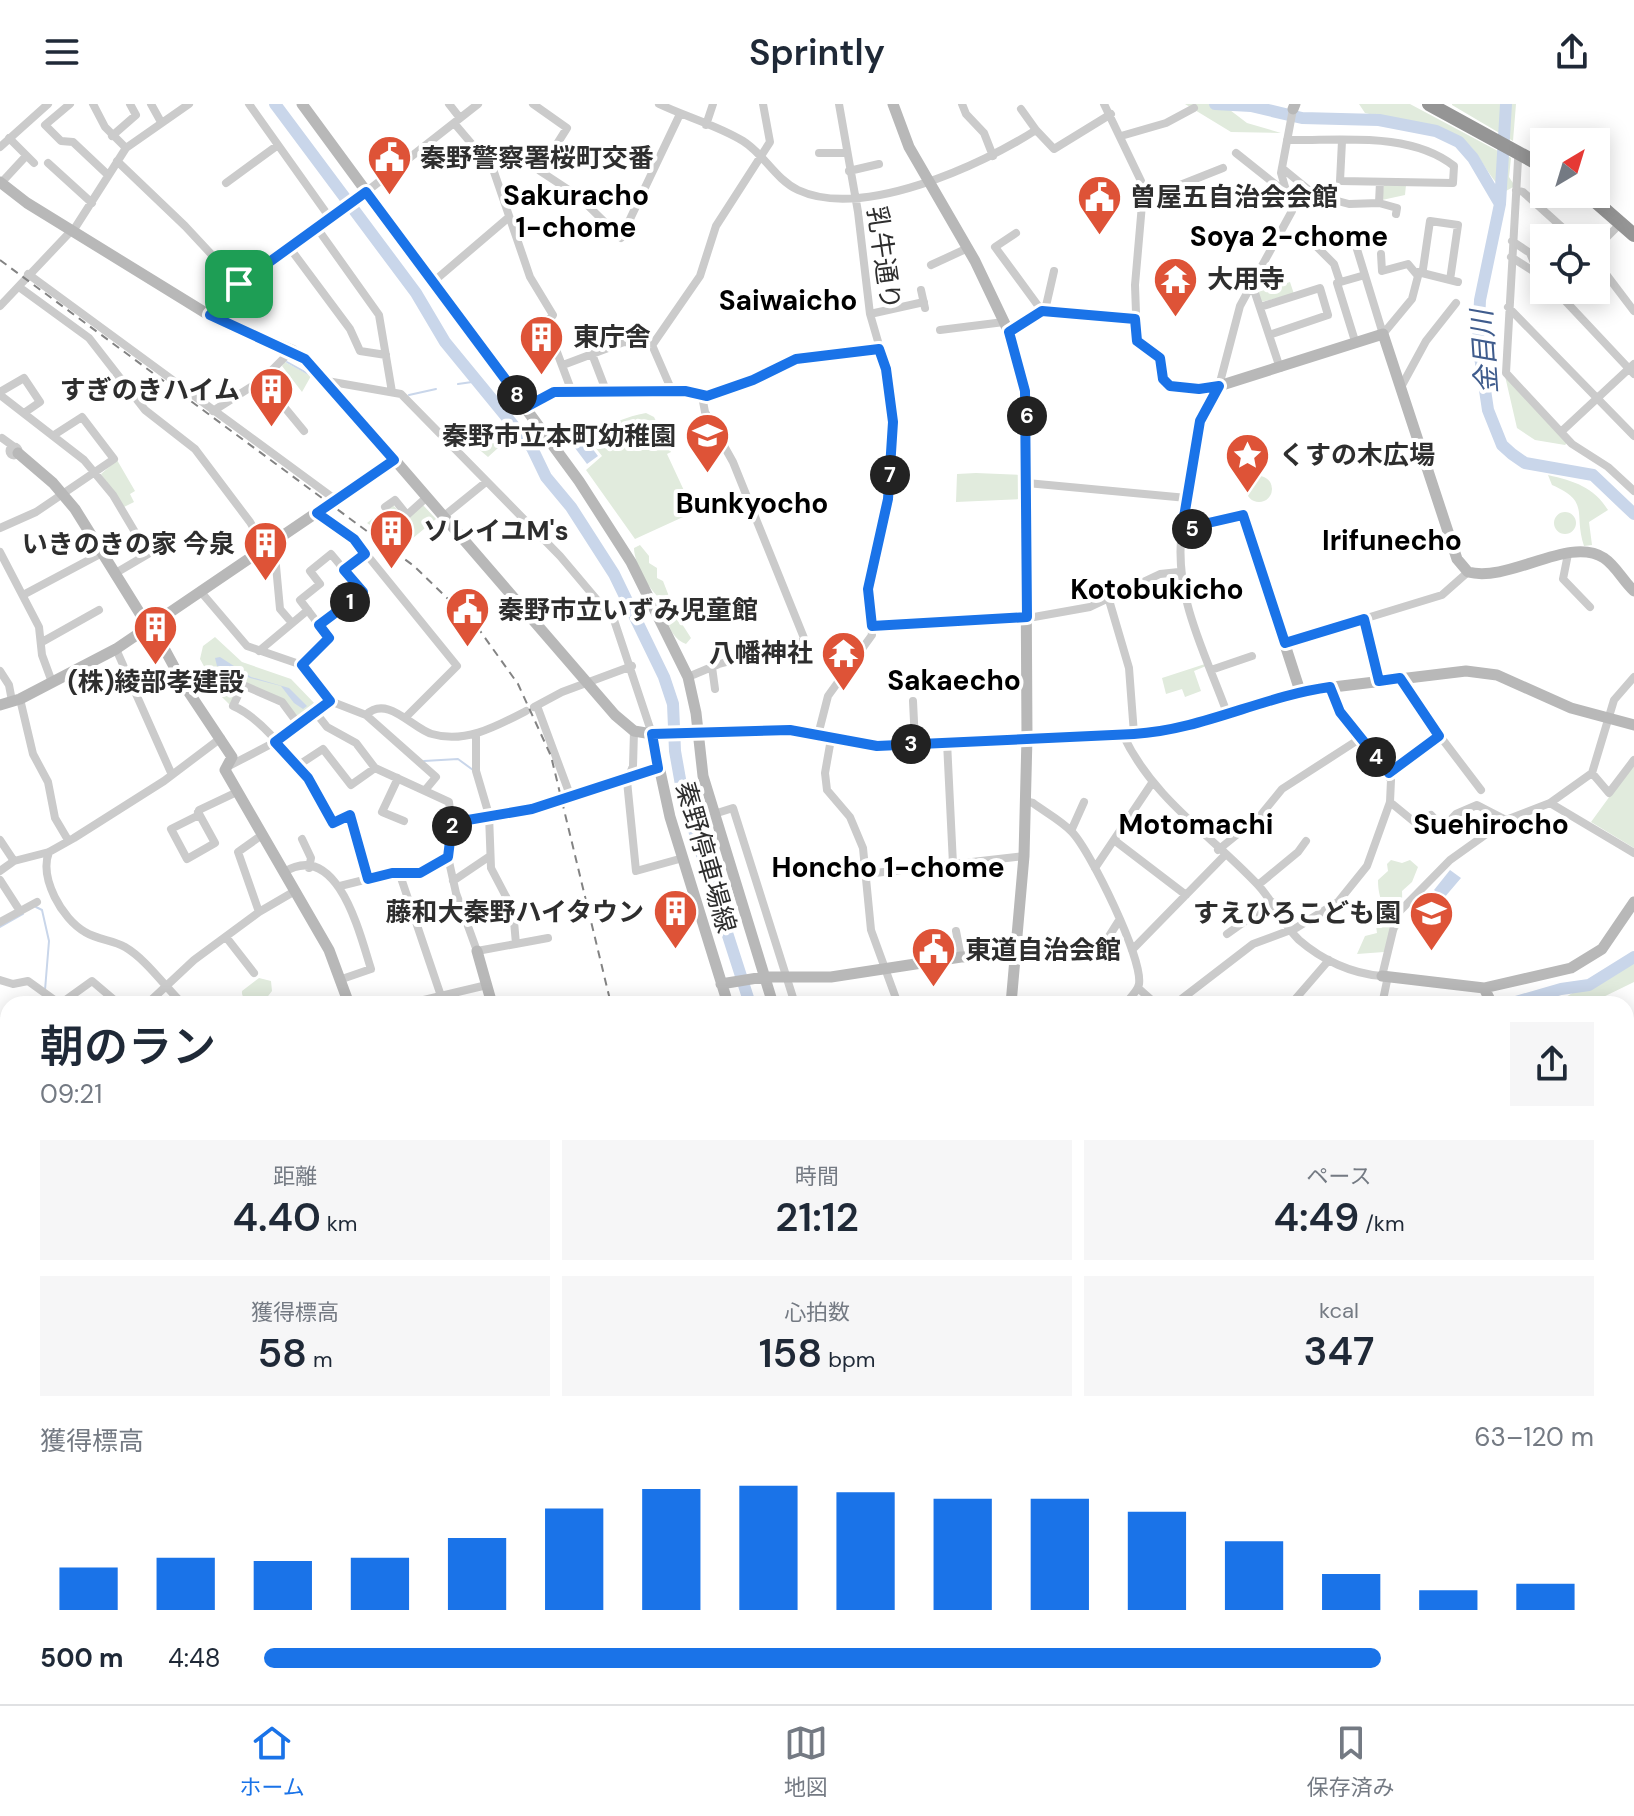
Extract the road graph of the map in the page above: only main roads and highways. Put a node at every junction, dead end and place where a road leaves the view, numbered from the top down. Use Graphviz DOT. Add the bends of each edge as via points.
graph roads {
  1 [pos="1429,104"];
  2 [pos="1530,161"];
  3 [pos="1604,208"];
  4 [pos="1634,235"];
  1 -- 2 [label="highway"];
  3 -- 4 [label="highway"];
}
